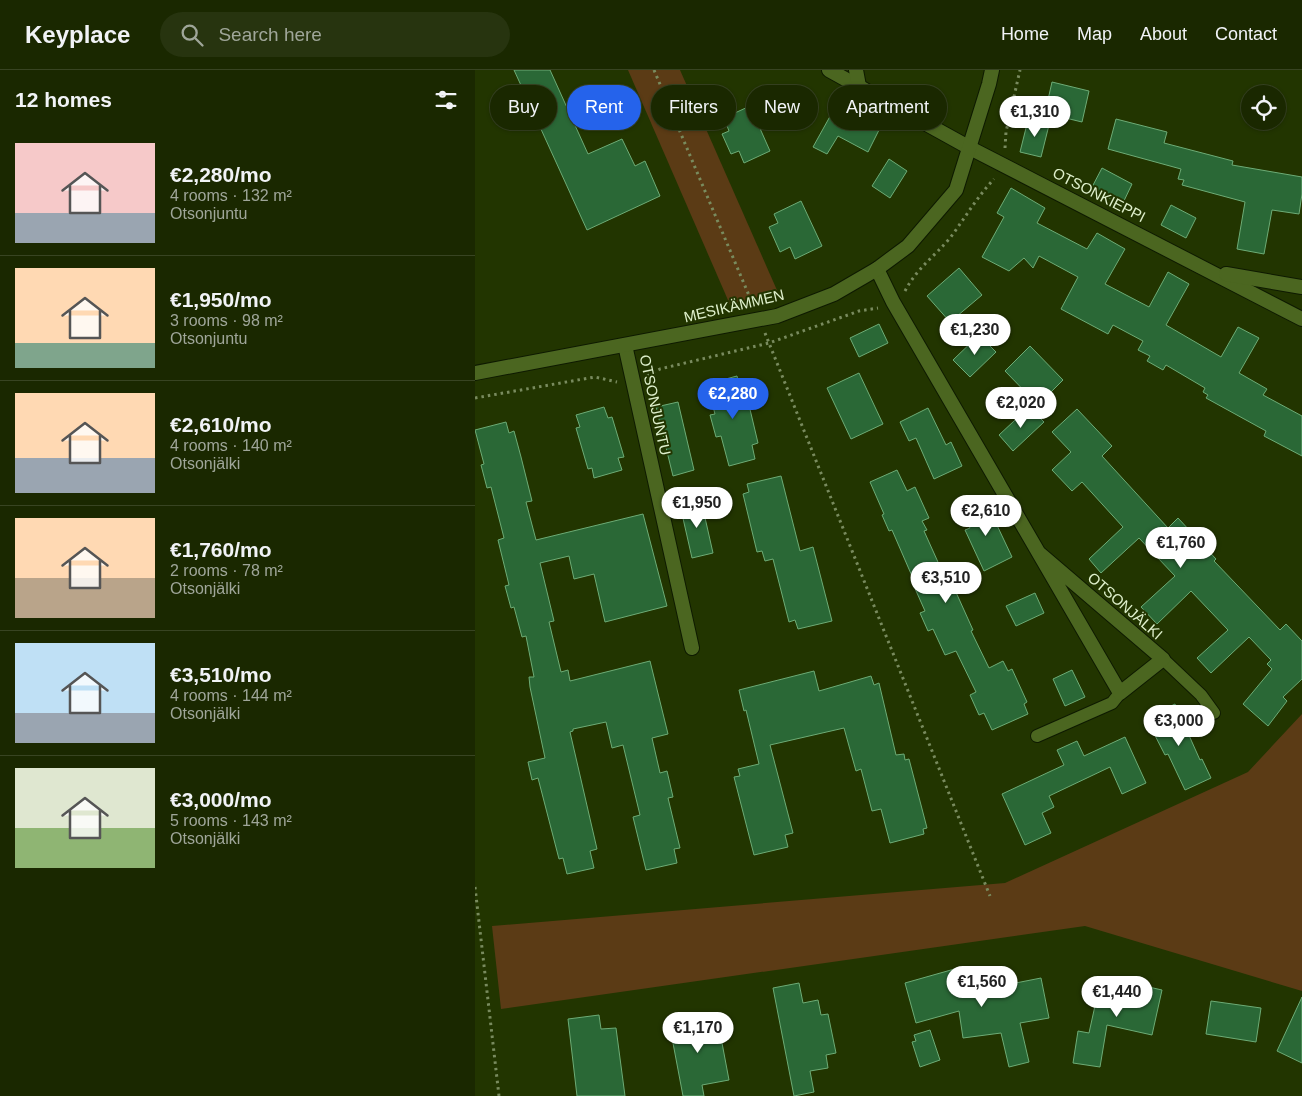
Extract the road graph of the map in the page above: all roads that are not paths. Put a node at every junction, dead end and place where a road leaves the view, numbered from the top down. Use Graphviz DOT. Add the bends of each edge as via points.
graph roads {
  1 [pos="829,70"];
  2 [pos="856,70"];
  3 [pos="992,70"];
  4 [pos="857,85"];
  5 [pos="859,85"];
  6 [pos="938,130"];
  7 [pos="970,148"];
  8 [pos="877,269"];
  9 [pos="1213,272"];
  10 [pos="1302,287"];
  11 [pos="1302,319"];
  12 [pos="625,345"];
  13 [pos="475,373"];
  14 [pos="1039,553"];
  15 [pos="692,648"];
  16 [pos="1163,659"];
  17 [pos="1120,693"];
  18 [pos="1215,713"];
  19 [pos="1037,736"];
  1 -- 4 [label="street, OTSONKIEPPI"];
  2 -- 5 [label="street"];
  3 -- 7 [label="street, MESIKÄMMEN"];
  6 -- 7 [label="street, OTSONKIEPPI"];
  7 -- 8 [label="street, MESIKÄMMEN" via="956,190 908,246"];
  7 -- 9 [label="street, OTSONKIEPPI"];
  8 -- 12 [label="street, MESIKÄMMEN" via="833,294 777,316"];
  8 -- 14 [label="street, OTSONJÄLKI"];
  9 -- 10 [label="street, OTSONKIEPPI"];
  9 -- 11 [label="street, OTSONKIEPPI"];
  12 -- 13 [label="street, MESIKÄMMEN"];
  12 -- 15 [label="street, OTSONJUNTU"];
  14 -- 16 [label="street, OTSONJÄLKI"];
  14 -- 17 [label="street, OTSONJÄLKI"];
  16 -- 17 [label="street, OTSONJÄLKI"];
  16 -- 18 [label="lane"];
  17 -- 19 [label="lane" via="1112,703"];
}
